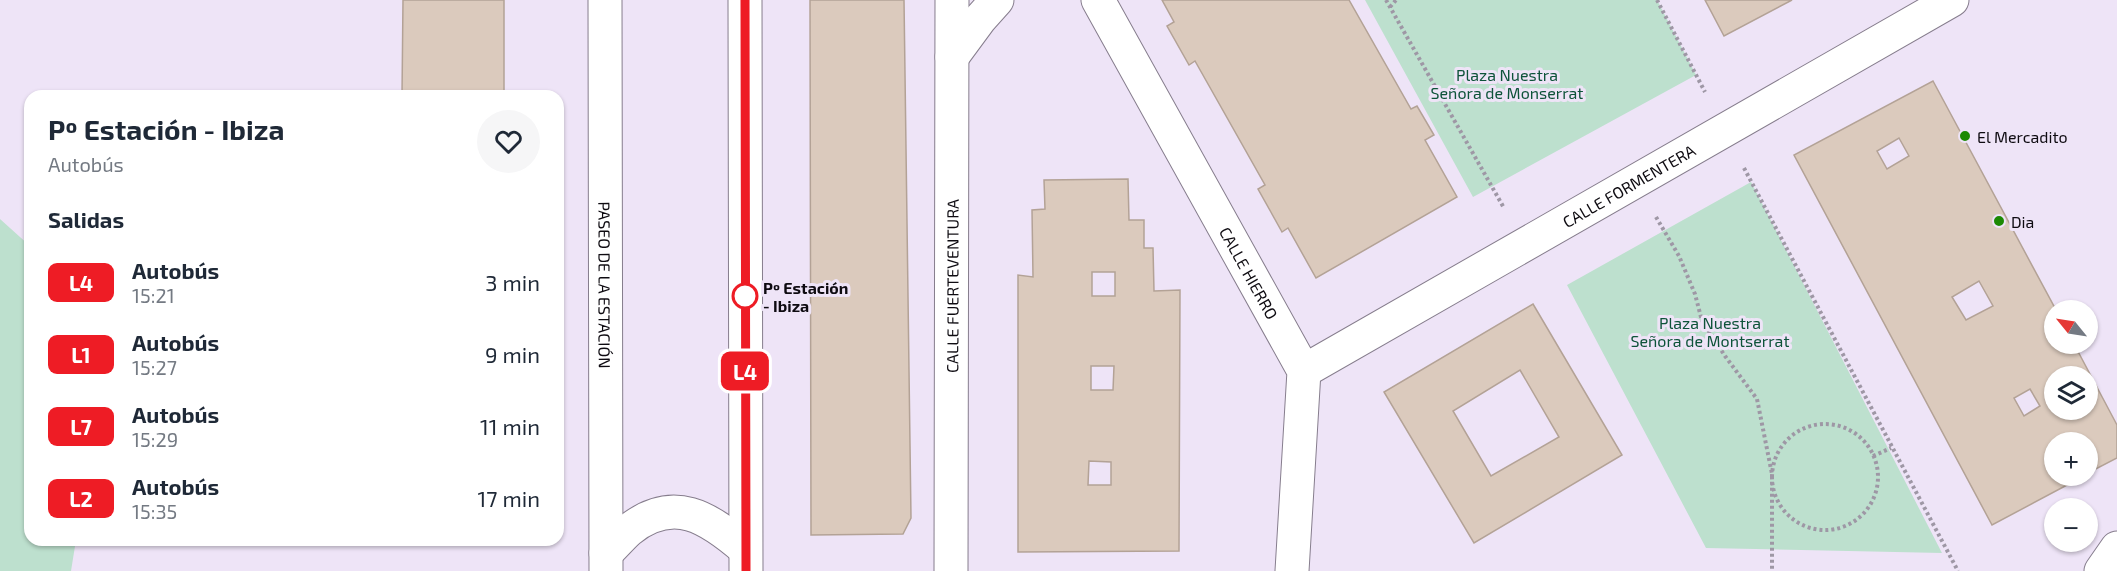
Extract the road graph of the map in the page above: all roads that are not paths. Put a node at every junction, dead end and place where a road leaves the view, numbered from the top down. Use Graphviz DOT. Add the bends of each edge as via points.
graph roads {
  1 [pos="605,0"];
  2 [pos="745,0"];
  3 [pos="952,0"];
  4 [pos="998,0"];
  5 [pos="1098,0"];
  6 [pos="1953,0"];
  7 [pos="952,57"];
  8 [pos="1304,371"];
  9 [pos="2117,548"];
  10 [pos="746,560"];
  11 [pos="606,562"];
  12 [pos="951,571"];
  13 [pos="1292,571"];
  14 [pos="2101,571"];
  1 -- 11 [label="street, PASEO DE LA ESTACIÓN"];
  2 -- 10 [label="street"];
  3 -- 7 [label="street, CALLE FUERTEVENTURA"];
  4 -- 7 [label="street"];
  5 -- 8 [label="street, CALLE HIERRO"];
  6 -- 8 [label="street, CALLE FORMENTERA"];
  7 -- 12 [label="street, CALLE FUERTEVENTURA"];
  8 -- 13 [label="street"];
  9 -- 14 [label="street"];
  10 -- 11 [label="street" via="720,527 698,515 674,512 650,517 629,530"];
}
